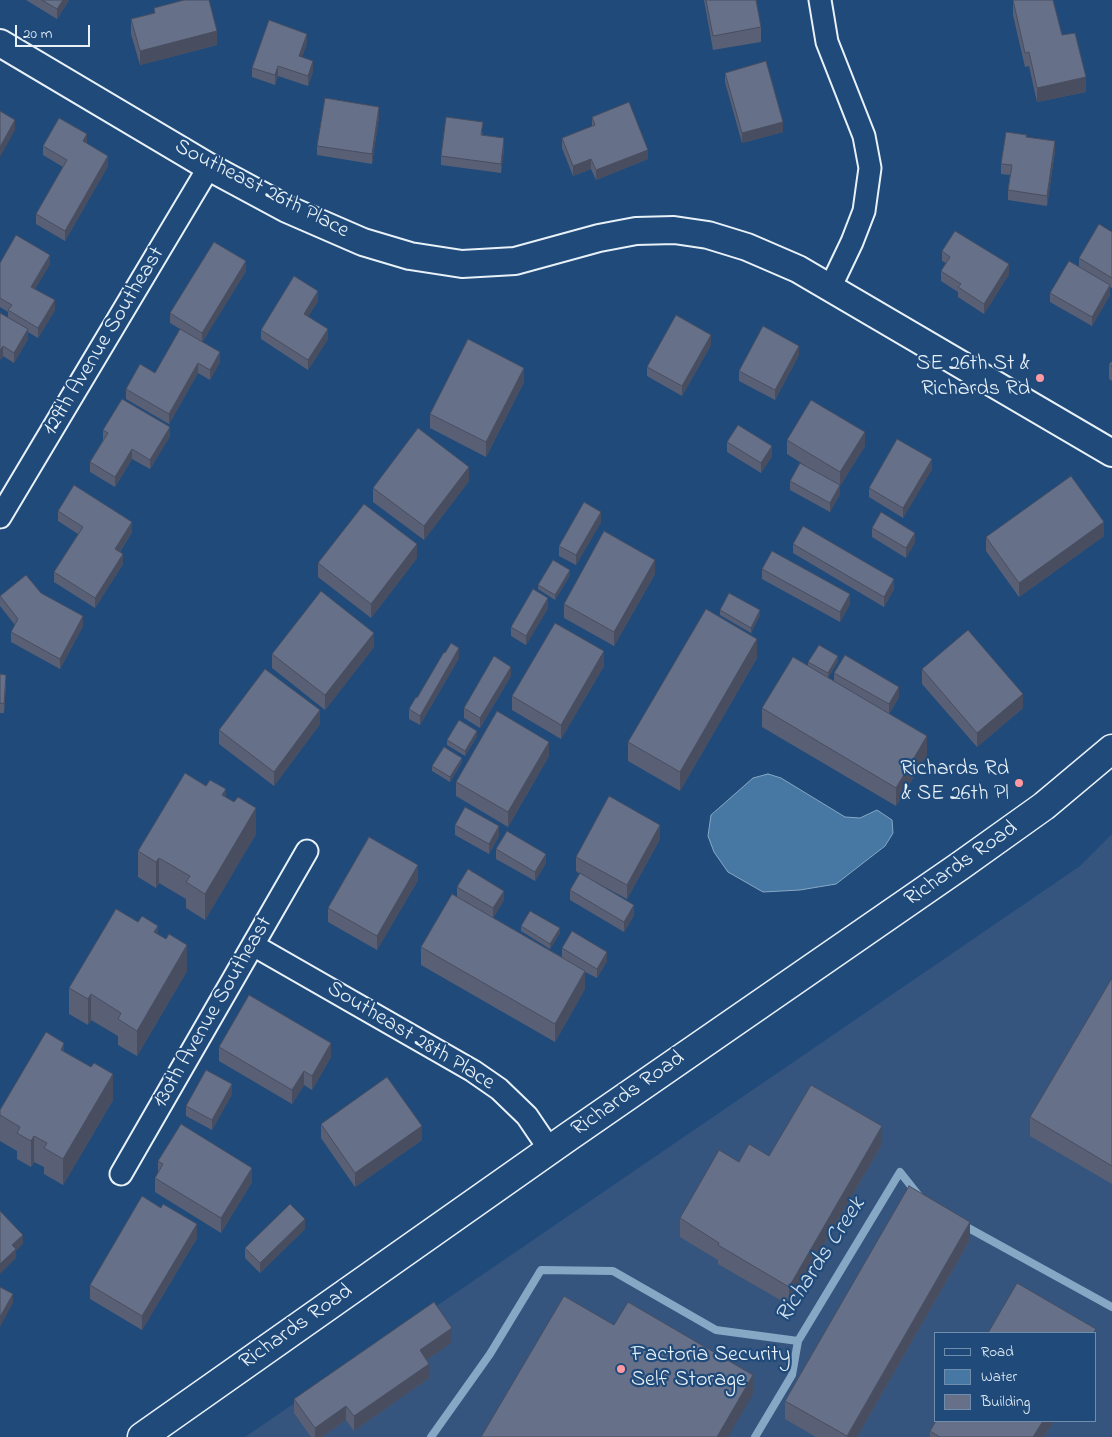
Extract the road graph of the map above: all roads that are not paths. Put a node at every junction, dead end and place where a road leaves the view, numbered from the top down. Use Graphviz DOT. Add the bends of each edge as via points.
graph roads {
  1 [pos="820,0"];
  2 [pos="0,43"];
  3 [pos="210,167"];
  4 [pos="830,288"];
  5 [pos="1112,453"];
  6 [pos="0,517"];
  7 [pos="1112,749"];
  8 [pos="307,851"];
  9 [pos="253,945"];
  10 [pos="550,1150"];
  11 [pos="121,1174"];
  12 [pos="142,1437"];
  1 -- 4 [label="street" via="827,42 864,136 870,168 864,211"];
  2 -- 3 [label="street, Southeast 26th Place"];
  3 -- 4 [label="street, Southeast 26th Place" via="287,209 363,242 410,256 462,264 515,261 599,238 636,231 674,230 747,247 798,269"];
  3 -- 6 [label="street, 129th Avenue Southeast"];
  4 -- 5 [label="street, Southeast 26th Place"];
  7 -- 10 [label="main road, Richards Road" via="1044,806 986,848"];
  8 -- 9 [label="street, 130th Avenue Southeast"];
  9 -- 10 [label="street, Southeast 28th Place" via="474,1071 500,1089 527,1116"];
  9 -- 11 [label="street, 130th Avenue Southeast"];
  10 -- 12 [label="main road, Richards Road"];
}
